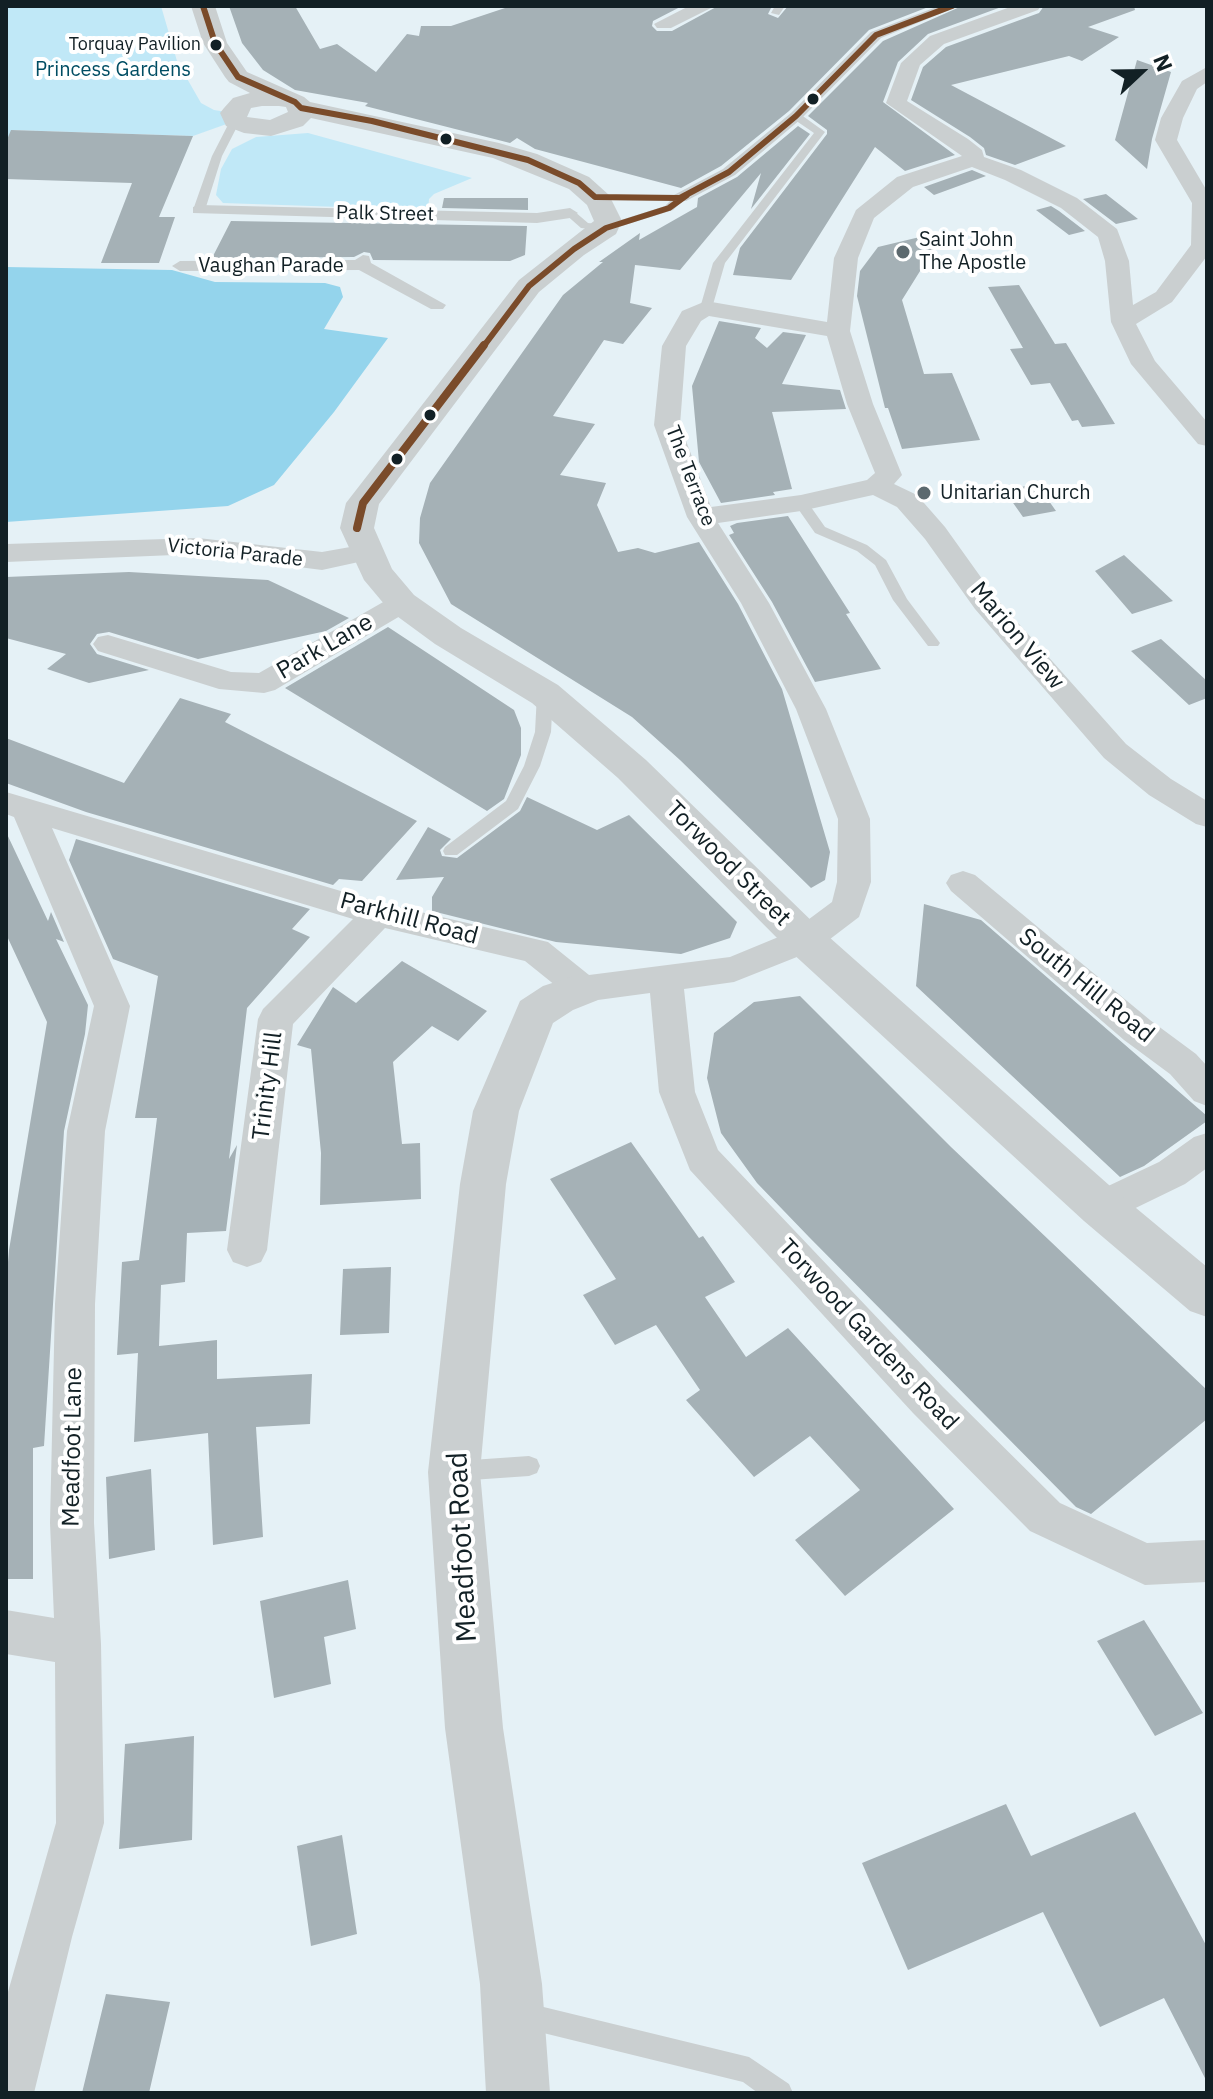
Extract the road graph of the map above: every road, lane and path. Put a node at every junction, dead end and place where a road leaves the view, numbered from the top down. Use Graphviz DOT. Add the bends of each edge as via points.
graph roads {
  1 [pos="705,6"];
  2 [pos="952,6"];
  3 [pos="1031,6"];
  4 [pos="192,8"];
  5 [pos="664,24"];
  6 [pos="1207,73"];
  7 [pos="290,110"];
  8 [pos="796,116"];
  9 [pos="242,119"];
  10 [pos="219,151"];
  11 [pos="972,160"];
  12 [pos="541,167"];
  13 [pos="595,197"];
  14 [pos="680,198"];
  15 [pos="199,210"];
  16 [pos="570,213"];
  17 [pos="606,228"];
  18 [pos="574,249"];
  19 [pos="180,266"];
  20 [pos="437,305"];
  21 [pos="706,308"];
  22 [pos="1123,322"];
  23 [pos="838,331"];
  24 [pos="1207,438"];
  25 [pos="876,486"];
  26 [pos="809,501"];
  27 [pos="701,517"];
  28 [pos="362,540"];
  29 [pos="6,553"];
  30 [pos="402,603"];
  31 [pos="933,643"];
  32 [pos="108,644"];
  33 [pos="545,694"];
  34 [pos="17,807"];
  35 [pos="1207,816"];
  36 [pos="451,851"];
  37 [pos="963,883"];
  38 [pos="378,914"];
  39 [pos="805,940"];
  40 [pos="666,979"];
  41 [pos="583,989"];
  42 [pos="1207,1091"];
  43 [pos="1207,1148"];
  44 [pos="1101,1207"];
  45 [pos="247,1250"];
  46 [pos="1207,1296"];
  47 [pos="529,1466"];
  48 [pos="454,1472"];
  49 [pos="1207,1561"];
  50 [pos="6,1632"];
  51 [pos="78,1644"];
  52 [pos="513,2012"];
  53 [pos="8,2093"];
  54 [pos="518,2093"];
  55 [pos="780,2093"];
  1 -- 5 [label="street"];
  2 -- 8 [label="street" via="876,35"];
  3 -- 11 [label="street" via="937,40 911,63 896,103 960,144 974,155"];
  4 -- 7 [label="main road" via="238,77"];
  4 -- 9 [label="main road" via="186,29 195,51"];
  6 -- 22 [label="street" via="1189,85 1166,140 1203,203 1203,246 1164,297"];
  7 -- 9 [label="main road"];
  7 -- 12 [label="main road" via="325,126 497,167"];
  8 -- 14 [label="street" via="729,172"];
  8 -- 21 [label="lane, The Terrace" via="820,132 719,263"];
  9 -- 10 [label="lane"];
  9 -- 10 [label="lane"];
  10 -- 15 [label="lane"];
  11 -- 22 [label="street" via="1069,203 1109,234"];
  11 -- 23 [label="street" via="905,182 864,215 846,258"];
  12 -- 13 [label="main road"];
  12 -- 16 [label="main road"];
  13 -- 14 [label="lane"];
  13 -- 17 [label="main road" via="608,221"];
  14 -- 17 [label="lane" via="669,208"];
  15 -- 16 [label="street, Palk Street" via="537,218"];
  16 -- 17 [label="lane" via="585,226"];
  16 -- 18 [label="main road"];
  17 -- 18 [label="main road"];
  18 -- 28 [label="main road" via="504,315 363,503"];
  19 -- 20 [label="street, Vaughan Parade" via="363,263"];
  21 -- 23 [label="street"];
  21 -- 27 [label="street, The Terrace" via="691,316 674,346 667,425"];
  22 -- 24 [label="street" via="1144,364"];
  23 -- 25 [label="street" via="889,475"];
  25 -- 26 [label="street"];
  25 -- 35 [label="street, Marion View" via="907,501 985,603 1115,751"];
  26 -- 27 [label="street"];
  26 -- 31 [label="lane" via="820,530 862,548 881,563 900,600"];
  27 -- 39 [label="street, The Terrace" via="755,603 811,709 854,819 854,882 847,908"];
  28 -- 29 [label="street, Victoria Parade" via="322,561 198,546"];
  28 -- 30 [label="main road, Torwood Street" via="376,572"];
  30 -- 32 [label="street, Park Lane" via="264,683 230,682"];
  30 -- 33 [label="main road, Torwood Street"];
  33 -- 36 [label="lane" via="543,732 512,805"];
  33 -- 39 [label="main road, Torwood Street" via="632,769"];
  34 -- 38 [label="street, Parkhill Road"];
  34 -- 51 [label="street, Meadfoot Lane" via="112,1006 86,1131 75,1304 72,1523"];
  37 -- 42 [label="street, South Hill Road" via="1183,1064"];
  38 -- 41 [label="street, Parkhill Road" via="536,951"];
  38 -- 45 [label="street, Trinity Hill" via="276,1019"];
  39 -- 40 [label="street" via="734,969"];
  39 -- 44 [label="main road, Torwood Street"];
  40 -- 41 [label="street"];
  40 -- 49 [label="street, Torwood Gardens Road" via="677,1092 703,1159 1045,1517 1145,1564"];
  41 -- 48 [label="main road, Meadfoot Road" via="535,1013 496,1111 483,1184"];
  43 -- 44 [label="street" via="1172,1173"];
  44 -- 46 [label="main road, Torwood Street"];
  47 -- 48 [label="lane"];
  48 -- 52 [label="main road, Meadfoot Road" via="474,1728"];
  50 -- 51 [label="street"];
  51 -- 53 [label="street, Meadfoot Lane" via="80,1823"];
  52 -- 54 [label="main road, Meadfoot Road"];
  52 -- 55 [label="lane" via="749,2070"];
}
